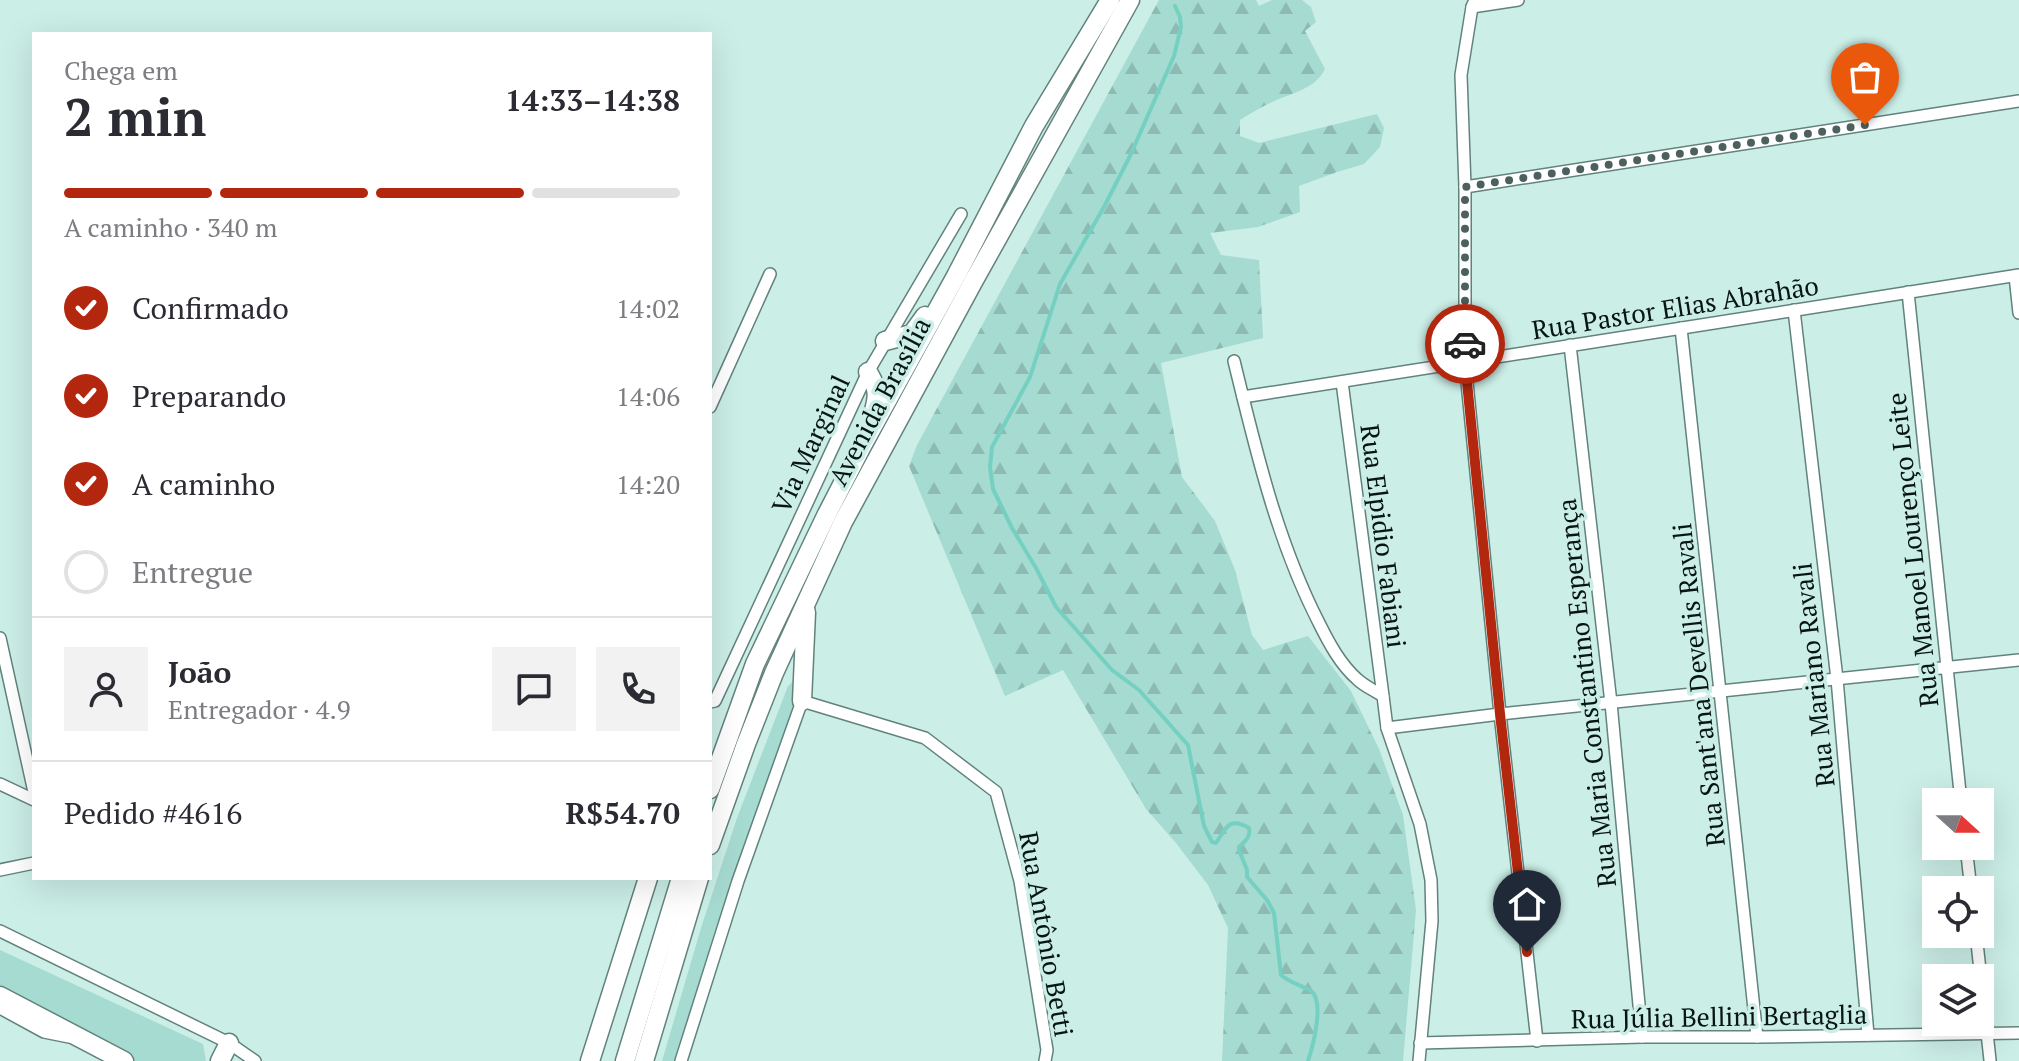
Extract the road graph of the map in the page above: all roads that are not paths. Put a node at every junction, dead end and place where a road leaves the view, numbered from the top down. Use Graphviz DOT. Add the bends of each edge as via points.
graph roads {
  1 [pos="1110,0"];
  2 [pos="1130,0"];
  3 [pos="1518,0"];
  4 [pos="1474,4"];
  5 [pos="2019,101"];
  6 [pos="1465,187"];
  7 [pos="961,214"];
  8 [pos="770,274"];
  9 [pos="2017,275"];
  10 [pos="956,276"];
  11 [pos="1908,292"];
  12 [pos="1794,310"];
  13 [pos="2019,313"];
  14 [pos="1681,328"];
  15 [pos="885,341"];
  16 [pos="1570,345"];
  17 [pos="1234,361"];
  18 [pos="1465,362"];
  19 [pos="868,372"];
  20 [pos="1342,382"];
  21 [pos="1243,397"];
  22 [pos="712,403"];
  23 [pos="862,446"];
  24 [pos="806,600"];
  25 [pos="0,638"];
  26 [pos="2019,660"];
  27 [pos="1947,668"];
  28 [pos="1837,679"];
  29 [pos="1721,691"];
  30 [pos="1383,696"];
  31 [pos="802,701"];
  32 [pos="713,702"];
  33 [pos="1611,703"];
  34 [pos="1500,714"];
  35 [pos="1387,728"];
  36 [pos="728,738"];
  37 [pos="712,764"];
  38 [pos="32,783"];
  39 [pos="712,783"];
  40 [pos="0,784"];
  41 [pos="1960,788"];
  42 [pos="32,799"];
  43 [pos="712,840"];
  44 [pos="32,863"];
  45 [pos="0,870"];
  46 [pos="647,880"];
  47 [pos="680,880"];
  48 [pos="698,880"];
  49 [pos="0,931"];
  50 [pos="0,996"];
  51 [pos="0,1008"];
  52 [pos="1994,1033"];
  53 [pos="2019,1033"];
  54 [pos="1922,1034"];
  55 [pos="1868,1035"];
  56 [pos="1987,1036"];
  57 [pos="1642,1037"];
  58 [pos="1757,1037"];
  59 [pos="85,1039"];
  60 [pos="1537,1041"];
  61 [pos="229,1043"];
  62 [pos="1420,1043"];
  63 [pos="1990,1060"];
  64 [pos="124,1061"];
  65 [pos="220,1061"];
  66 [pos="255,1061"];
  67 [pos="590,1061"];
  68 [pos="625,1061"];
  69 [pos="644,1061"];
  70 [pos="681,1061"];
  71 [pos="1045,1061"];
  72 [pos="1419,1061"];
  1 -- 10 [label="main road, Avenida Brasília" via="1034,126"];
  2 -- 24 [label="main road, Avenida Brasília" via="879,454"];
  3 -- 4 [label="street"];
  4 -- 6 [label="street" via="1461,75"];
  5 -- 6 [label="street"];
  6 -- 18 [label="street"];
  7 -- 15 [label="street, Via Marginal"];
  8 -- 22 [label="street"];
  9 -- 11 [label="street, Rua Pastor Elias Abrahão"];
  9 -- 13 [label="street"];
  10 -- 15 [label="main road" via="912,334"];
  10 -- 23 [label="main road, Avenida Brasília"];
  11 -- 12 [label="street, Rua Pastor Elias Abrahão"];
  11 -- 27 [label="street, Rua Manoel Lourenço Leite"];
  12 -- 14 [label="street, Rua Pastor Elias Abrahão"];
  12 -- 28 [label="street, Rua Mariano Ravali"];
  14 -- 16 [label="street, Rua Pastor Elias Abrahão"];
  14 -- 29 [label="street, Rua Sant'ana Devellis Ravali"];
  15 -- 19 [label="street, Via Marginal"];
  16 -- 18 [label="street, Rua Pastor Elias Abrahão"];
  16 -- 33 [label="street, Rua Maria Constantino Esperança"];
  17 -- 21 [label="street"];
  18 -- 20 [label="street, Rua Pastor Elias Abrahão"];
  18 -- 34 [label="street"];
  19 -- 23 [label="main road" via="877,400"];
  19 -- 32 [label="street, Via Marginal"];
  20 -- 21 [label="street, Rua Pastor Elias Abrahão"];
  20 -- 30 [label="street, Rua Elpidio Fabiani"];
  21 -- 30 [label="street" via="1278,529 1302,590 1338,657 1357,679"];
  23 -- 36 [label="main road, Avenida Brasília" via="755,664"];
  24 -- 31 [label="main road"];
  24 -- 43 [label="main road, Avenida Brasília"];
  25 -- 38 [label="street"];
  26 -- 27 [label="street"];
  27 -- 28 [label="street"];
  27 -- 41 [label="street, Rua Manoel Lourenço Leite"];
  28 -- 29 [label="street"];
  28 -- 55 [label="street, Rua Mariano Ravali"];
  29 -- 33 [label="street"];
  29 -- 58 [label="street, Rua Sant'ana Devellis Ravali"];
  30 -- 35 [label="street, Rua Elpidio Fabiani"];
  31 -- 70 [label="street"];
  31 -- 71 [label="street, Rua Antônio Betti" via="925,738 996,792 1020,881"];
  33 -- 34 [label="street"];
  33 -- 57 [label="street, Rua Maria Constantino Esperança"];
  34 -- 35 [label="street"];
  34 -- 60 [label="street"];
  35 -- 62 [label="street, Rua Elpidio Fabiani" via="1420,824 1431,880"];
  36 -- 37 [label="main road"];
  36 -- 39 [label="main road, Avenida Brasília"];
  40 -- 42 [label="street"];
  44 -- 45 [label="street"];
  46 -- 67 [label="main road"];
  47 -- 68 [label="main road"];
  48 -- 69 [label="main road"];
  49 -- 61 [label="street"];
  50 -- 59 [label="main road"];
  51 -- 59 [label="street" via="44,1032"];
  52 -- 53 [label="street, Rua Júlia Bellini Bertaglia"];
  54 -- 55 [label="street, Rua Júlia Bellini Bertaglia"];
  55 -- 58 [label="street, Rua Júlia Bellini Bertaglia"];
  56 -- 63 [label="street"];
  57 -- 58 [label="street, Rua Júlia Bellini Bertaglia"];
  57 -- 60 [label="street, Rua Júlia Bellini Bertaglia"];
  59 -- 64 [label="main road"];
  60 -- 62 [label="street, Rua Júlia Bellini Bertaglia"];
  61 -- 65 [label="main road"];
  61 -- 66 [label="street"];
  62 -- 72 [label="street, Rua Elpidio Fabiani"];
}
